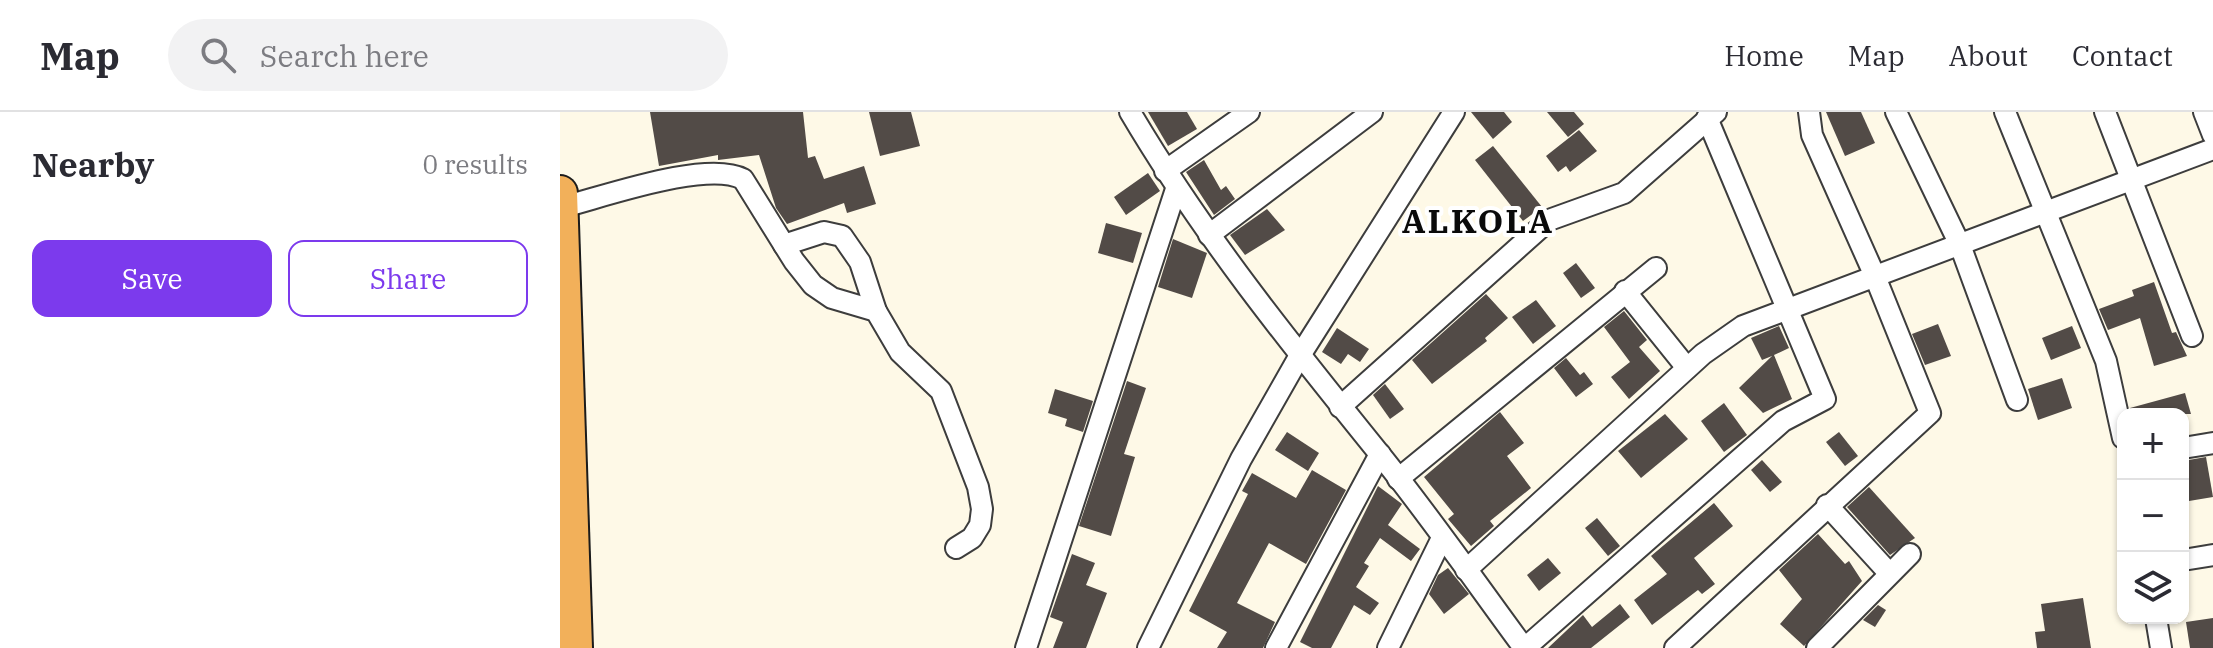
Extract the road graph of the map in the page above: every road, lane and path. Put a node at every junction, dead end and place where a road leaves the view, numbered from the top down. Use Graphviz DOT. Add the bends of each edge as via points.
graph roads {
  1 [pos="1130,112"];
  2 [pos="1249,112"];
  3 [pos="1372,112"];
  4 [pos="1454,112"];
  5 [pos="1809,112"];
  6 [pos="1896,112"];
  7 [pos="2005,112"];
  8 [pos="2105,112"];
  9 [pos="2204,112"];
  10 [pos="1712,115"];
  11 [pos="2213,135"];
  12 [pos="2213,149"];
  13 [pos="1170,180"];
  14 [pos="2132,182"];
  15 [pos="562,200"];
  16 [pos="2046,214"];
  17 [pos="1209,235"];
  18 [pos="784,245"];
  19 [pos="1960,245"];
  20 [pos="1656,268"];
  21 [pos="1874,274"];
  22 [pos="1625,291"];
  23 [pos="1788,306"];
  24 [pos="876,311"];
  25 [pos="2192,336"];
  26 [pos="1299,357"];
  27 [pos="1687,368"];
  28 [pos="2017,400"];
  29 [pos="1340,407"];
  30 [pos="2117,411"];
  31 [pos="2213,443"];
  32 [pos="2189,447"];
  33 [pos="1380,454"];
  34 [pos="1398,479"];
  35 [pos="1827,505"];
  36 [pos="1442,538"];
  37 [pos="956,548"];
  38 [pos="1910,554"];
  39 [pos="2213,555"];
  40 [pos="2189,559"];
  41 [pos="1466,570"];
  42 [pos="1889,573"];
  43 [pos="2157,624"];
  44 [pos="1517,646"];
  45 [pos="575,648"];
  46 [pos="1026,648"];
  47 [pos="1148,648"];
  48 [pos="1276,648"];
  49 [pos="1388,648"];
  50 [pos="1675,648"];
  51 [pos="1817,648"];
  52 [pos="2161,648"];
  1 -- 13 [label="street"];
  2 -- 13 [label="street"];
  3 -- 17 [label="street"];
  4 -- 26 [label="street"];
  5 -- 21 [label="street" via="1812,135"];
  6 -- 19 [label="street"];
  7 -- 16 [label="street"];
  8 -- 14 [label="street"];
  9 -- 11 [label="street"];
  10 -- 23 [label="street"];
  10 -- 29 [label="street" via="1624,193 1549,220"];
  12 -- 14 [label="street"];
  13 -- 17 [label="street"];
  13 -- 46 [label="street"];
  14 -- 16 [label="street"];
  14 -- 25 [label="street"];
  15 -- 18 [label="street" via="700,173 731,172 753,191"];
  15 -- 45 [label="highway"];
  16 -- 19 [label="street"];
  16 -- 30 [label="street" via="2106,361"];
  17 -- 26 [label="street"];
  18 -- 24 [label="street" via="803,275 823,292"];
  18 -- 24 [label="street" via="824,232 842,236 860,262"];
  19 -- 21 [label="street"];
  19 -- 28 [label="street"];
  20 -- 22 [label="street"];
  21 -- 23 [label="street"];
  21 -- 35 [label="street" via="1930,413"];
  22 -- 27 [label="street"];
  22 -- 34 [label="street"];
  23 -- 27 [label="street" via="1743,326"];
  23 -- 44 [label="street" via="1825,399 1783,421"];
  24 -- 37 [label="street" via="900,352 941,391 978,487 980,525"];
  26 -- 29 [label="street"];
  26 -- 47 [label="street" via="1241,459"];
  27 -- 41 [label="street"];
  29 -- 33 [label="street"];
  31 -- 32 [label="street"];
  33 -- 34 [label="street"];
  33 -- 48 [label="street"];
  34 -- 36 [label="street"];
  35 -- 42 [label="street"];
  35 -- 50 [label="street"];
  36 -- 41 [label="street"];
  36 -- 49 [label="street"];
  38 -- 42 [label="street"];
  39 -- 40 [label="street"];
  41 -- 44 [label="street"];
  42 -- 51 [label="street"];
  43 -- 52 [label="street"];
}
